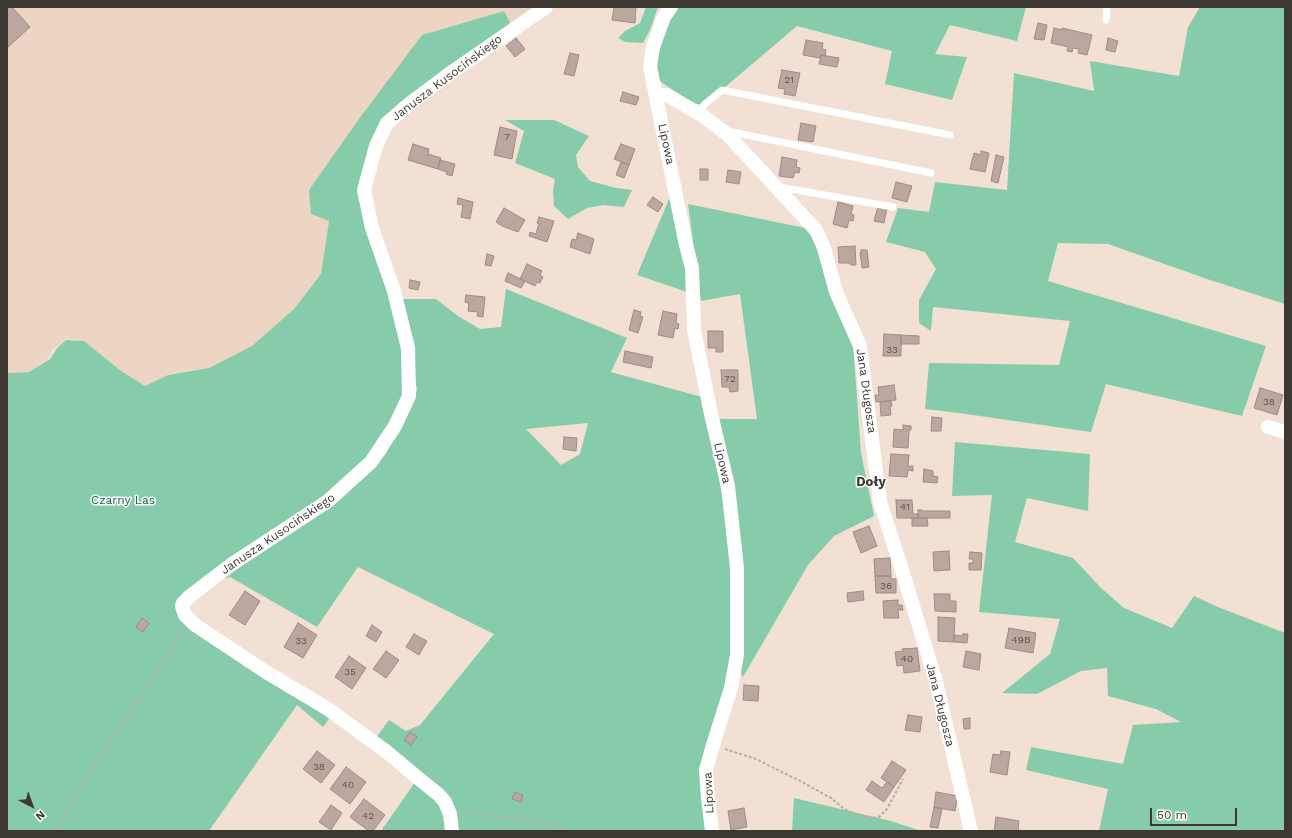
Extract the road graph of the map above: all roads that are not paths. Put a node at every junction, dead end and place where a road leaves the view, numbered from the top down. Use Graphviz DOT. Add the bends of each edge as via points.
graph roads {
  1 [pos="546,7"];
  2 [pos="671,7"];
  3 [pos="1107,7"];
  4 [pos="1106,20"];
  5 [pos="656,95"];
  6 [pos="698,113"];
  7 [pos="722,130"];
  8 [pos="950,135"];
  9 [pos="931,173"];
  10 [pos="777,187"];
  11 [pos="894,207"];
  12 [pos="1268,427"];
  13 [pos="1285,432"];
  14 [pos="452,831"];
  15 [pos="712,831"];
  16 [pos="971,831"];
  1 -- 14 [label="street, Janusza Kusocińskiego" via="409,104 387,123 376,146 364,190 372,228 394,291 408,348 408,396 395,426 371,462 328,502 232,564 190,596 182,606 189,620 195,625 328,709 402,764 438,795 449,809"];
  2 -- 5 [label="street" via="664,17 653,47 650,66"];
  3 -- 4 [label="lane"];
  5 -- 6 [label="street, Jana Długosza" via="667,95"];
  5 -- 15 [label="street, Lipowa" via="692,268 694,330 728,486 737,568 737,656 731,688 706,770"];
  6 -- 7 [label="street, Jana Długosza"];
  6 -- 8 [label="lane" via="722,90"];
  7 -- 9 [label="lane"];
  7 -- 10 [label="street, Jana Długosza"];
  10 -- 11 [label="lane"];
  10 -- 16 [label="street, Jana Długosza" via="816,230 824,248 836,292 860,346 880,502 935,678"];
  12 -- 13 [label="street"];
}
